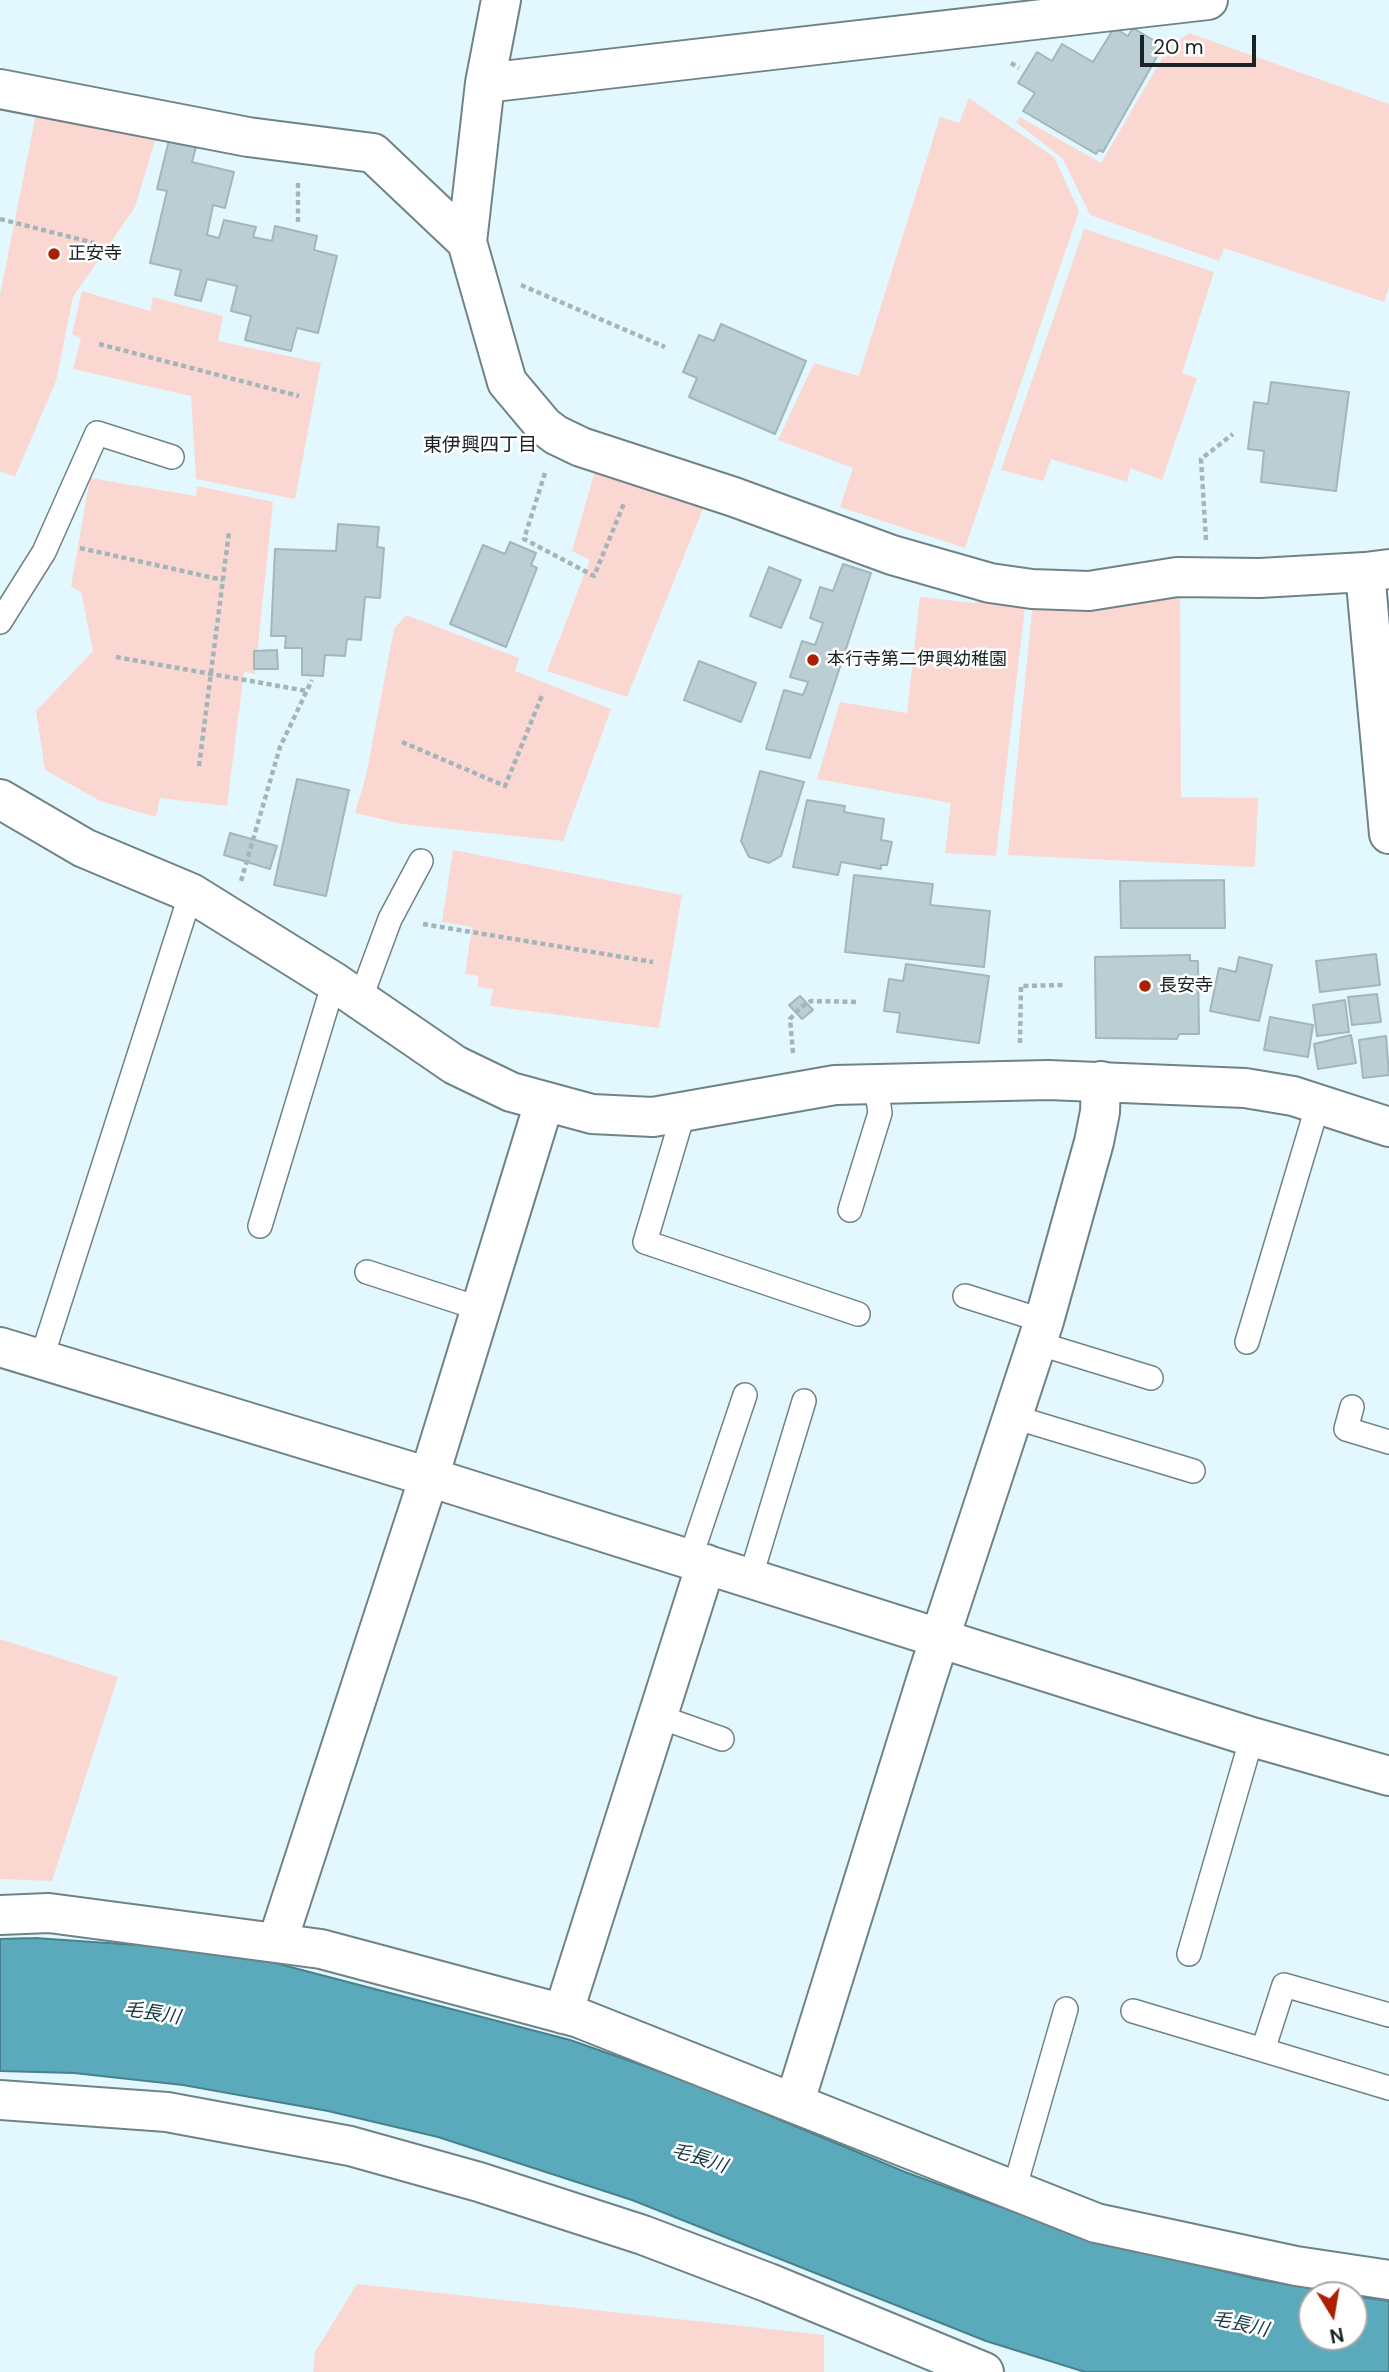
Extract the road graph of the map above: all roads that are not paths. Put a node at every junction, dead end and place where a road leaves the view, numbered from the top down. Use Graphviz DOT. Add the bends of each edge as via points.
graph roads {
  1 [pos="501,0"];
  2 [pos="1208,0"];
  3 [pos="1062,9"];
  4 [pos="485,83"];
  5 [pos="0,89"];
  6 [pos="469,253"];
  7 [pos="172,457"];
  8 [pos="1377,571"];
  9 [pos="0,622"];
  10 [pos="0,799"];
  11 [pos="1389,834"];
  12 [pos="421,861"];
  13 [pos="191,893"];
  14 [pos="347,991"];
  15 [pos="1101,1081"];
  16 [pos="876,1085"];
  17 [pos="544,1103"];
  18 [pos="1318,1104"];
  19 [pos="684,1111"];
  20 [pos="1389,1127"];
  21 [pos="850,1210"];
  22 [pos="260,1226"];
  23 [pos="367,1272"];
  24 [pos="965,1296"];
  25 [pos="481,1309"];
  26 [pos="858,1314"];
  27 [pos="1041,1332"];
  28 [pos="1247,1342"];
  29 [pos="0,1348"];
  30 [pos="41,1360"];
  31 [pos="1151,1378"];
  32 [pos="745,1395"];
  33 [pos="804,1401"];
  34 [pos="1352,1407"];
  35 [pos="1014,1417"];
  36 [pos="1389,1442"];
  37 [pos="1193,1471"];
  38 [pos="429,1477"];
  39 [pos="698,1562"];
  40 [pos="750,1579"];
  41 [pos="940,1639"];
  42 [pos="660,1717"];
  43 [pos="1252,1737"];
  44 [pos="722,1739"];
  45 [pos="1389,1776"];
  46 [pos="0,1915"];
  47 [pos="277,1943"];
  48 [pos="1189,1954"];
  49 [pos="1066,2009"];
  50 [pos="1133,2011"];
  51 [pos="563,2014"];
  52 [pos="1389,2015"];
  53 [pos="1263,2050"];
  54 [pos="1389,2088"];
  55 [pos="0,2100"];
  56 [pos="795,2101"];
  57 [pos="1014,2190"];
  58 [pos="1389,2280"];
  59 [pos="968,2370"];
  1 -- 4 [label="street"];
  2 -- 3 [label="street"];
  3 -- 4 [label="street"];
  4 -- 6 [label="street"];
  5 -- 6 [label="street" via="248,137 373,153"];
  6 -- 8 [label="street" via="507,382 544,426 581,447 891,555 990,583 1089,591 1208,576 1260,578"];
  7 -- 9 [label="lane" via="97,433 49,538"];
  8 -- 11 [label="street"];
  10 -- 13 [label="street" via="84,848"];
  12 -- 14 [label="lane" via="368,971"];
  13 -- 14 [label="street"];
  13 -- 30 [label="lane"];
  14 -- 17 [label="street" via="455,1065"];
  14 -- 22 [label="lane"];
  15 -- 16 [label="street"];
  15 -- 18 [label="street" via="1245,1088"];
  15 -- 27 [label="street" via="1094,1142"];
  16 -- 19 [label="street" via="784,1092"];
  16 -- 21 [label="lane" via="880,1113"];
  17 -- 19 [label="street" via="621,1118"];
  17 -- 25 [label="street"];
  18 -- 20 [label="street"];
  18 -- 28 [label="lane"];
  19 -- 26 [label="lane" via="645,1242"];
  23 -- 25 [label="lane"];
  24 -- 27 [label="lane"];
  25 -- 38 [label="street"];
  27 -- 31 [label="lane"];
  27 -- 35 [label="street"];
  29 -- 30 [label="street"];
  30 -- 38 [label="street"];
  32 -- 39 [label="lane"];
  33 -- 40 [label="lane"];
  34 -- 36 [label="lane" via="1346,1429"];
  35 -- 37 [label="lane"];
  35 -- 41 [label="street"];
  38 -- 39 [label="street"];
  38 -- 47 [label="street"];
  39 -- 40 [label="street"];
  39 -- 42 [label="street"];
  40 -- 41 [label="street"];
  41 -- 43 [label="street"];
  41 -- 56 [label="street"];
  42 -- 44 [label="lane"];
  42 -- 51 [label="street"];
  43 -- 45 [label="street"];
  43 -- 48 [label="lane"];
  46 -- 47 [label="street" via="49,1913"];
  47 -- 51 [label="street" via="321,1949"];
  49 -- 57 [label="lane"];
  50 -- 53 [label="lane"];
  51 -- 56 [label="street"];
  52 -- 53 [label="lane" via="1284,1986"];
  53 -- 54 [label="lane"];
  55 -- 59 [label="street" via="167,2112 350,2146 415,2164 643,2235 769,2283"];
  56 -- 57 [label="street"];
  57 -- 58 [label="street" via="1096,2223 1296,2266"];
}
